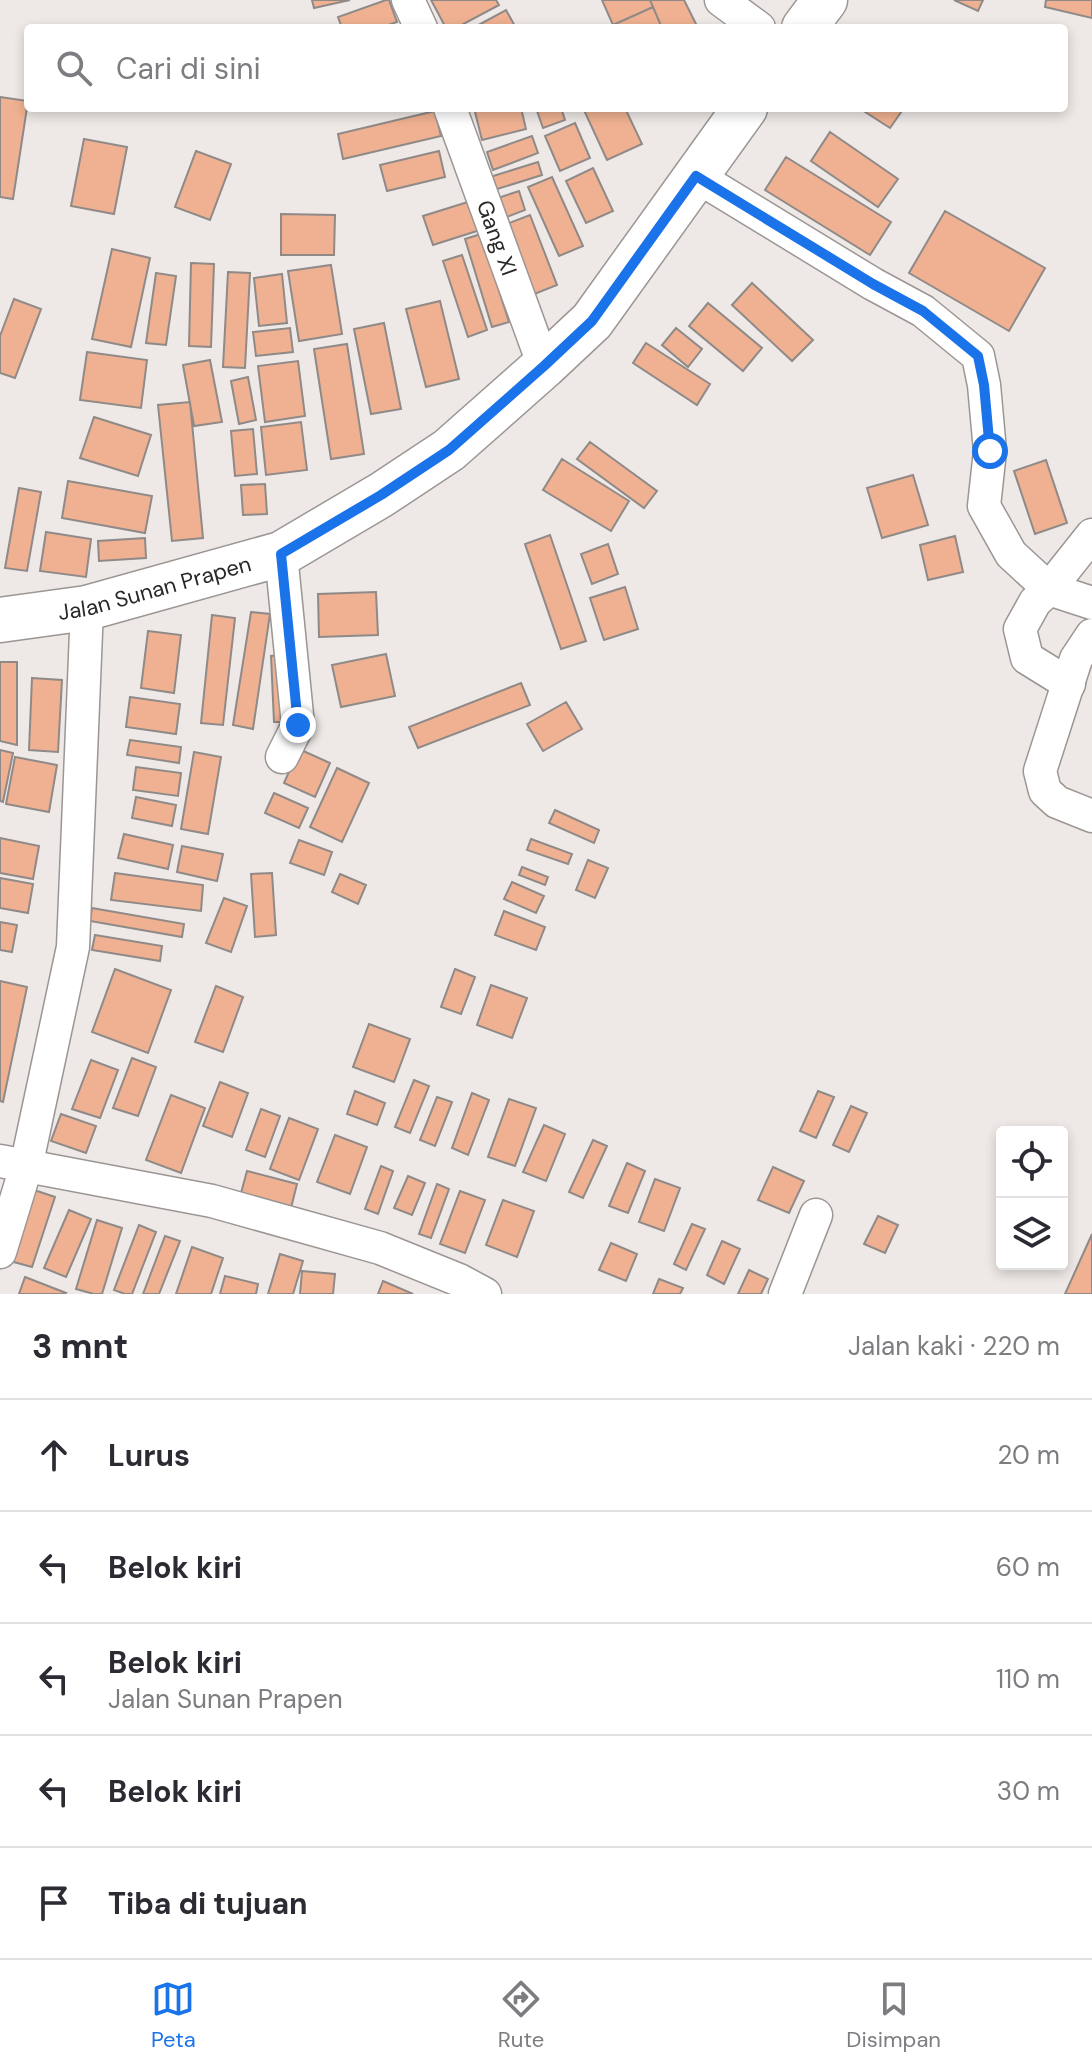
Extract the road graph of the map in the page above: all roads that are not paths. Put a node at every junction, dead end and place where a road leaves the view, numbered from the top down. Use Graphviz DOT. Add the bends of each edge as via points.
graph roads {
  1 [pos="408,0"];
  2 [pos="721,0"];
  3 [pos="825,0"];
  4 [pos="419,24"];
  5 [pos="754,24"];
  6 [pos="807,24"];
  7 [pos="451,112"];
  8 [pos="742,112"];
  9 [pos="696,176"];
  10 [pos="544,366"];
  11 [pos="1092,535"];
  12 [pos="281,554"];
  13 [pos="1049,589"];
  14 [pos="1092,603"];
  15 [pos="87,608"];
  16 [pos="0,620"];
  17 [pos="1092,635"];
  18 [pos="1069,684"];
  19 [pos="282,757"];
  20 [pos="1092,816"];
  21 [pos="13,1164"];
  22 [pos="816,1215"];
  23 [pos="0,1252"];
  24 [pos="485,1294"];
  25 [pos="785,1294"];
  1 -- 4 [label="street"];
  2 -- 5 [label="street"];
  3 -- 6 [label="main road"];
  7 -- 10 [label="street, Gang XI"];
  8 -- 9 [label="main road, Jalan Sunan Prapen"];
  9 -- 10 [label="main road, Jalan Sunan Prapen" via="592,321"];
  9 -- 13 [label="street" via="923,311 978,356 990,451 984,506 1011,554"];
  10 -- 12 [label="main road, Jalan Sunan Prapen" via="449,450"];
  11 -- 13 [label="street"];
  12 -- 15 [label="main road, Jalan Sunan Prapen"];
  12 -- 19 [label="street" via="298,725"];
  13 -- 14 [label="street"];
  13 -- 18 [label="street" via="1020,629 1027,658"];
  15 -- 16 [label="main road, Jalan Sunan Prapen"];
  15 -- 21 [label="street" via="73,947"];
  17 -- 18 [label="street" via="1076,659"];
  18 -- 20 [label="street" via="1040,771 1045,791 1057,802"];
  21 -- 23 [label="street"];
  21 -- 24 [label="street" via="212,1201 380,1248"];
  22 -- 25 [label="street"];
}
